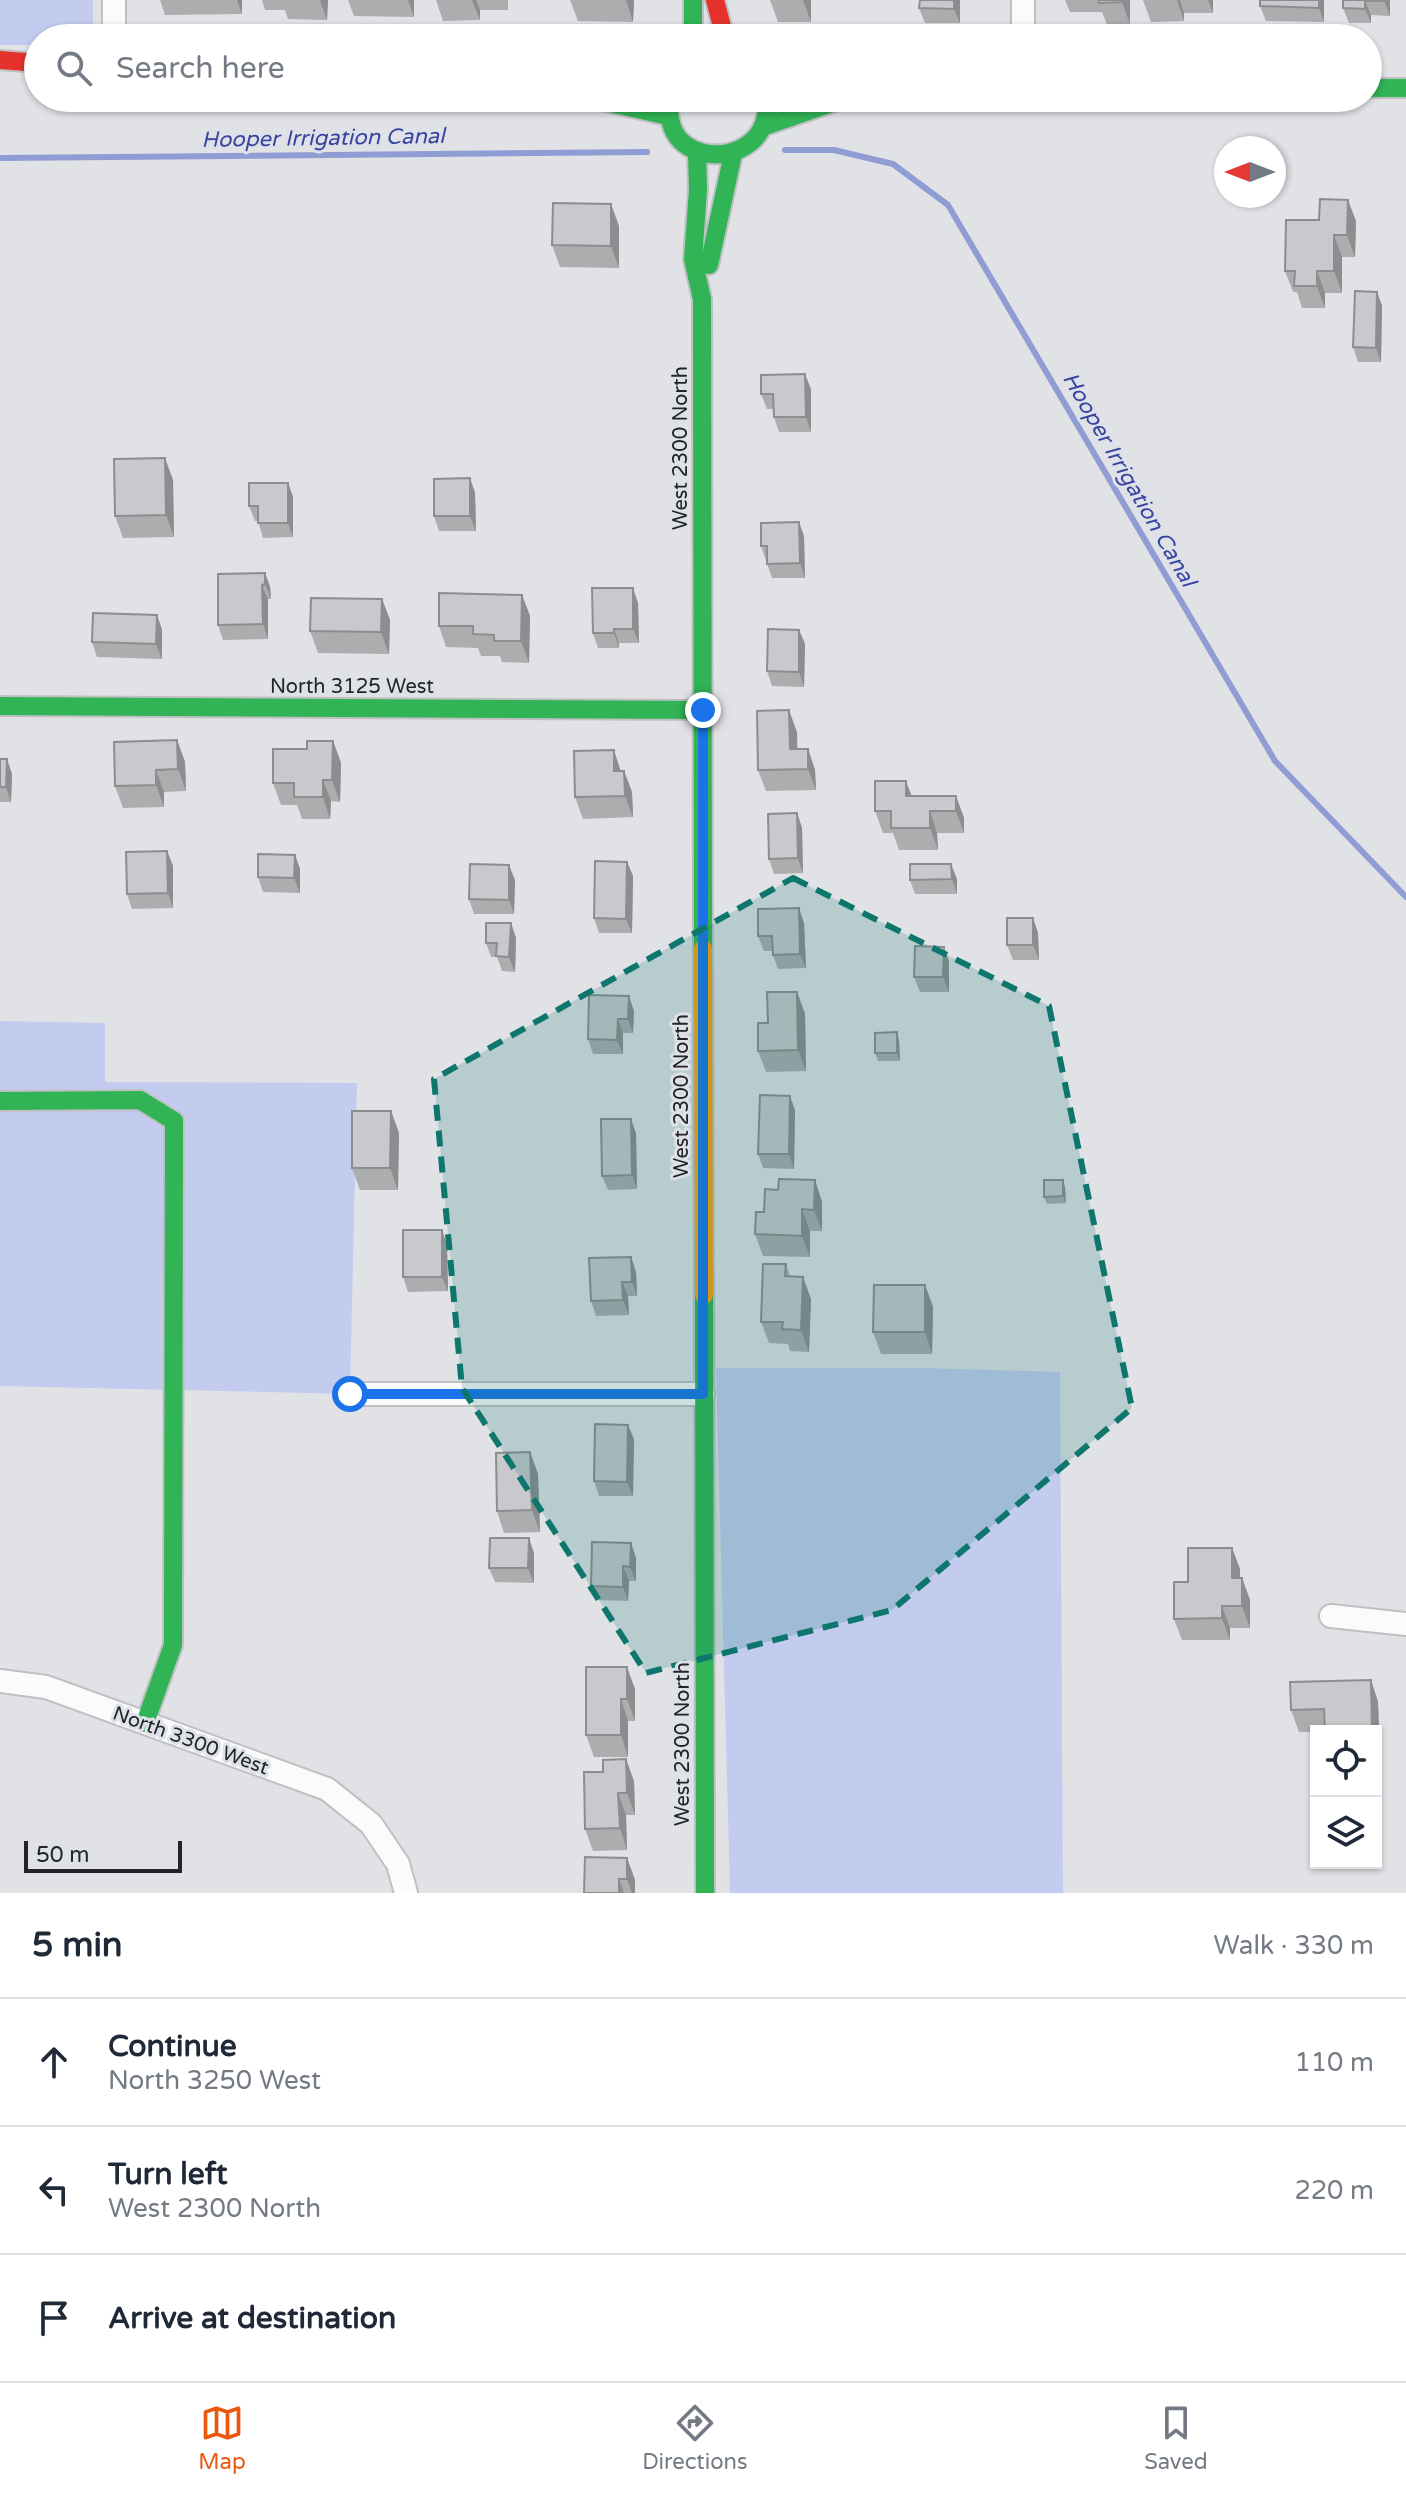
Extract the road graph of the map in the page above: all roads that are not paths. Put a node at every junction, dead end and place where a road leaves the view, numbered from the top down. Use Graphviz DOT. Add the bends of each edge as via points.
graph roads {
  1 [pos="114,0"];
  2 [pos="693,0"];
  3 [pos="715,0"];
  4 [pos="1023,0"];
  5 [pos="114,24"];
  6 [pos="693,24"];
  7 [pos="721,24"];
  8 [pos="1023,24"];
  9 [pos="0,60"];
  10 [pos="24,62"];
  11 [pos="1382,88"];
  12 [pos="1406,88"];
  13 [pos="669,112"];
  14 [pos="768,112"];
  15 [pos="806,112"];
  16 [pos="765,126"];
  17 [pos="697,152"];
  18 [pos="733,154"];
  19 [pos="702,299"];
  20 [pos="0,706"];
  21 [pos="703,710"];
  22 [pos="0,1101"];
  23 [pos="350,1394"];
  24 [pos="703,1394"];
  25 [pos="1331,1616"];
  26 [pos="1406,1624"];
  27 [pos="0,1681"];
  28 [pos="145,1723"];
  29 [pos="406,1893"];
  30 [pos="705,1893"];
  1 -- 5 [label="street"];
  2 -- 6 [label="street"];
  3 -- 7 [label="street"];
  4 -- 8 [label="street"];
  9 -- 10 [label="street"];
  11 -- 12 [label="street"];
  13 -- 17 [label="street" via="674,131"];
  14 -- 16 [label="street"];
  15 -- 16 [label="street"];
  16 -- 18 [label="street" via="746,148"];
  17 -- 18 [label="street"];
  17 -- 19 [label="street, West 2300 North" via="693,259"];
  18 -- 19 [label="street, West 2300 North"];
  19 -- 21 [label="street, West 2300 North"];
  20 -- 21 [label="street, North 3125 West"];
  21 -- 24 [label="street, West 2300 North"];
  22 -- 28 [label="street" via="140,1100 174,1121 173,1645"];
  23 -- 24 [label="street"];
  24 -- 30 [label="street, West 2300 North"];
  25 -- 26 [label="street"];
  27 -- 28 [label="street, North 3300 West" via="46,1687"];
  28 -- 29 [label="street, North 3300 West" via="327,1789 371,1824 398,1864"];
}
